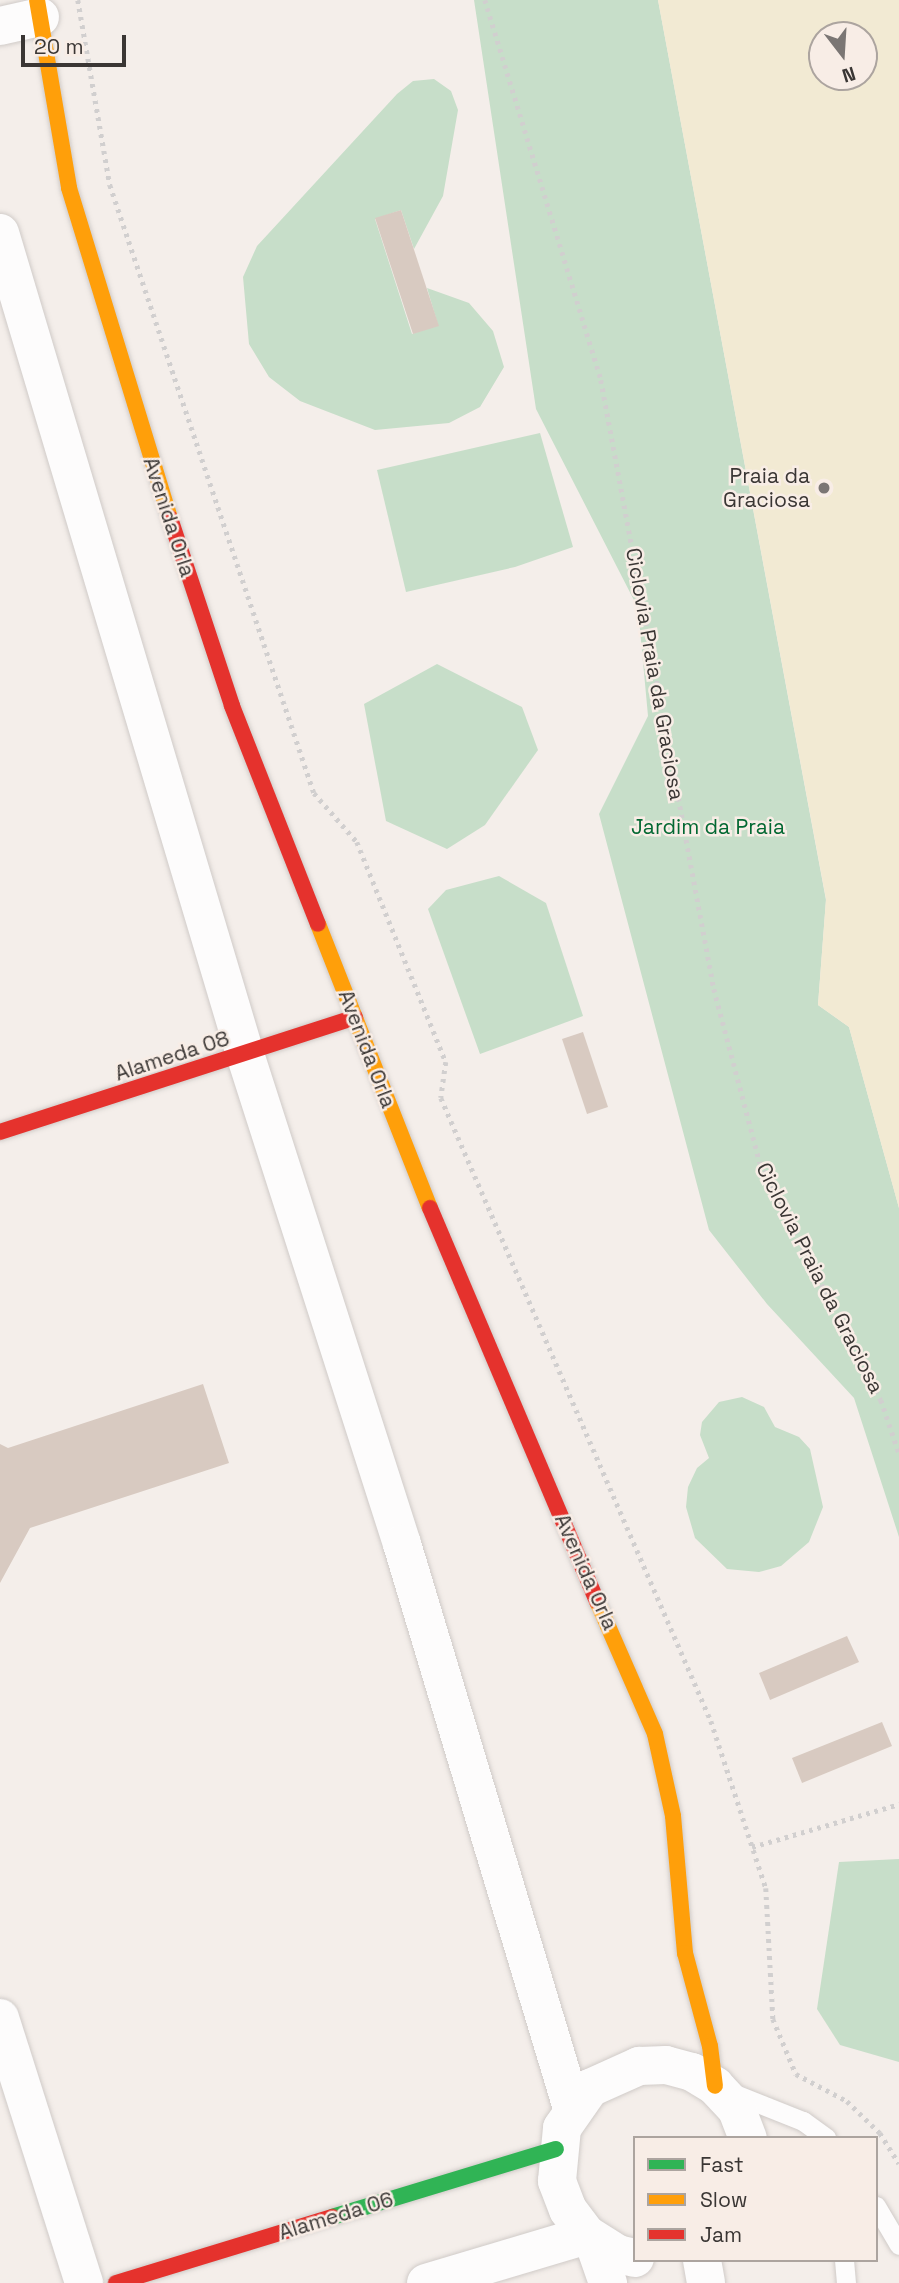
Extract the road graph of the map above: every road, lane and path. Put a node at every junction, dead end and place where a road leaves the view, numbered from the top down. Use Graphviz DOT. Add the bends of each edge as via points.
graph roads {
  1 [pos="78,0"];
  2 [pos="485,0"];
  3 [pos="38,9"];
  4 [pos="0,26"];
  5 [pos="0,233"];
  6 [pos="355,1017"];
  7 [pos="245,1054"];
  8 [pos="0,1132"];
  9 [pos="899,1453"];
  10 [pos="899,1804"];
  11 [pos="752,1847"];
  12 [pos="0,2018"];
  13 [pos="715,2086"];
  14 [pos="572,2108"];
  15 [pos="747,2136"];
  16 [pos="823,2136"];
  17 [pos="556,2149"];
  18 [pos="896,2152"];
  19 [pos="899,2164"];
  20 [pos="878,2209"];
  21 [pos="590,2237"];
  22 [pos="899,2245"];
  23 [pos="633,2257"];
  24 [pos="702,2262"];
  25 [pos="844,2262"];
  26 [pos="84,2283"];
  27 [pos="116,2283"];
  28 [pos="426,2283"];
  29 [pos="608,2283"];
  30 [pos="706,2283"];
  31 [pos="846,2283"];
  1 -- 11 [label="path" via="110,185 314,793 358,842 446,1062 441,1098 711,1721"];
  2 -- 9 [label="path, Ciclovia Praia da Graciosa" via="601,380 714,989 760,1163 881,1400"];
  3 -- 4 [label="street"];
  3 -- 6 [label="street, Avenida Orla" via="69,188 140,428 232,706"];
  5 -- 7 [label="street"];
  6 -- 7 [label="street, Alameda 08"];
  6 -- 13 [label="street, Avenida Orla" via="477,1326 655,1734 671,1803 685,1953 710,2046"];
  7 -- 8 [label="street, Alameda 08"];
  7 -- 14 [label="street" via="402,1544"];
  10 -- 11 [label="path"];
  11 -- 18 [label="path" via="766,1888 774,2019 796,2074 848,2101"];
  12 -- 26 [label="street"];
  13 -- 14 [label="street" via="692,2072 666,2065 639,2066 613,2073 590,2088"];
  13 -- 15 [label="street" via="737,2110"];
  13 -- 16 [label="lane" via="803,2120"];
  14 -- 17 [label="street"];
  17 -- 21 [label="street" via="557,2180 568,2210"];
  17 -- 27 [label="street, Alameda 06"];
  18 -- 19 [label="path"];
  20 -- 22 [label="lane"];
  21 -- 23 [label="street"];
  21 -- 28 [label="street"];
  21 -- 29 [label="street"];
  24 -- 30 [label="street"];
  25 -- 31 [label="lane"];
}
